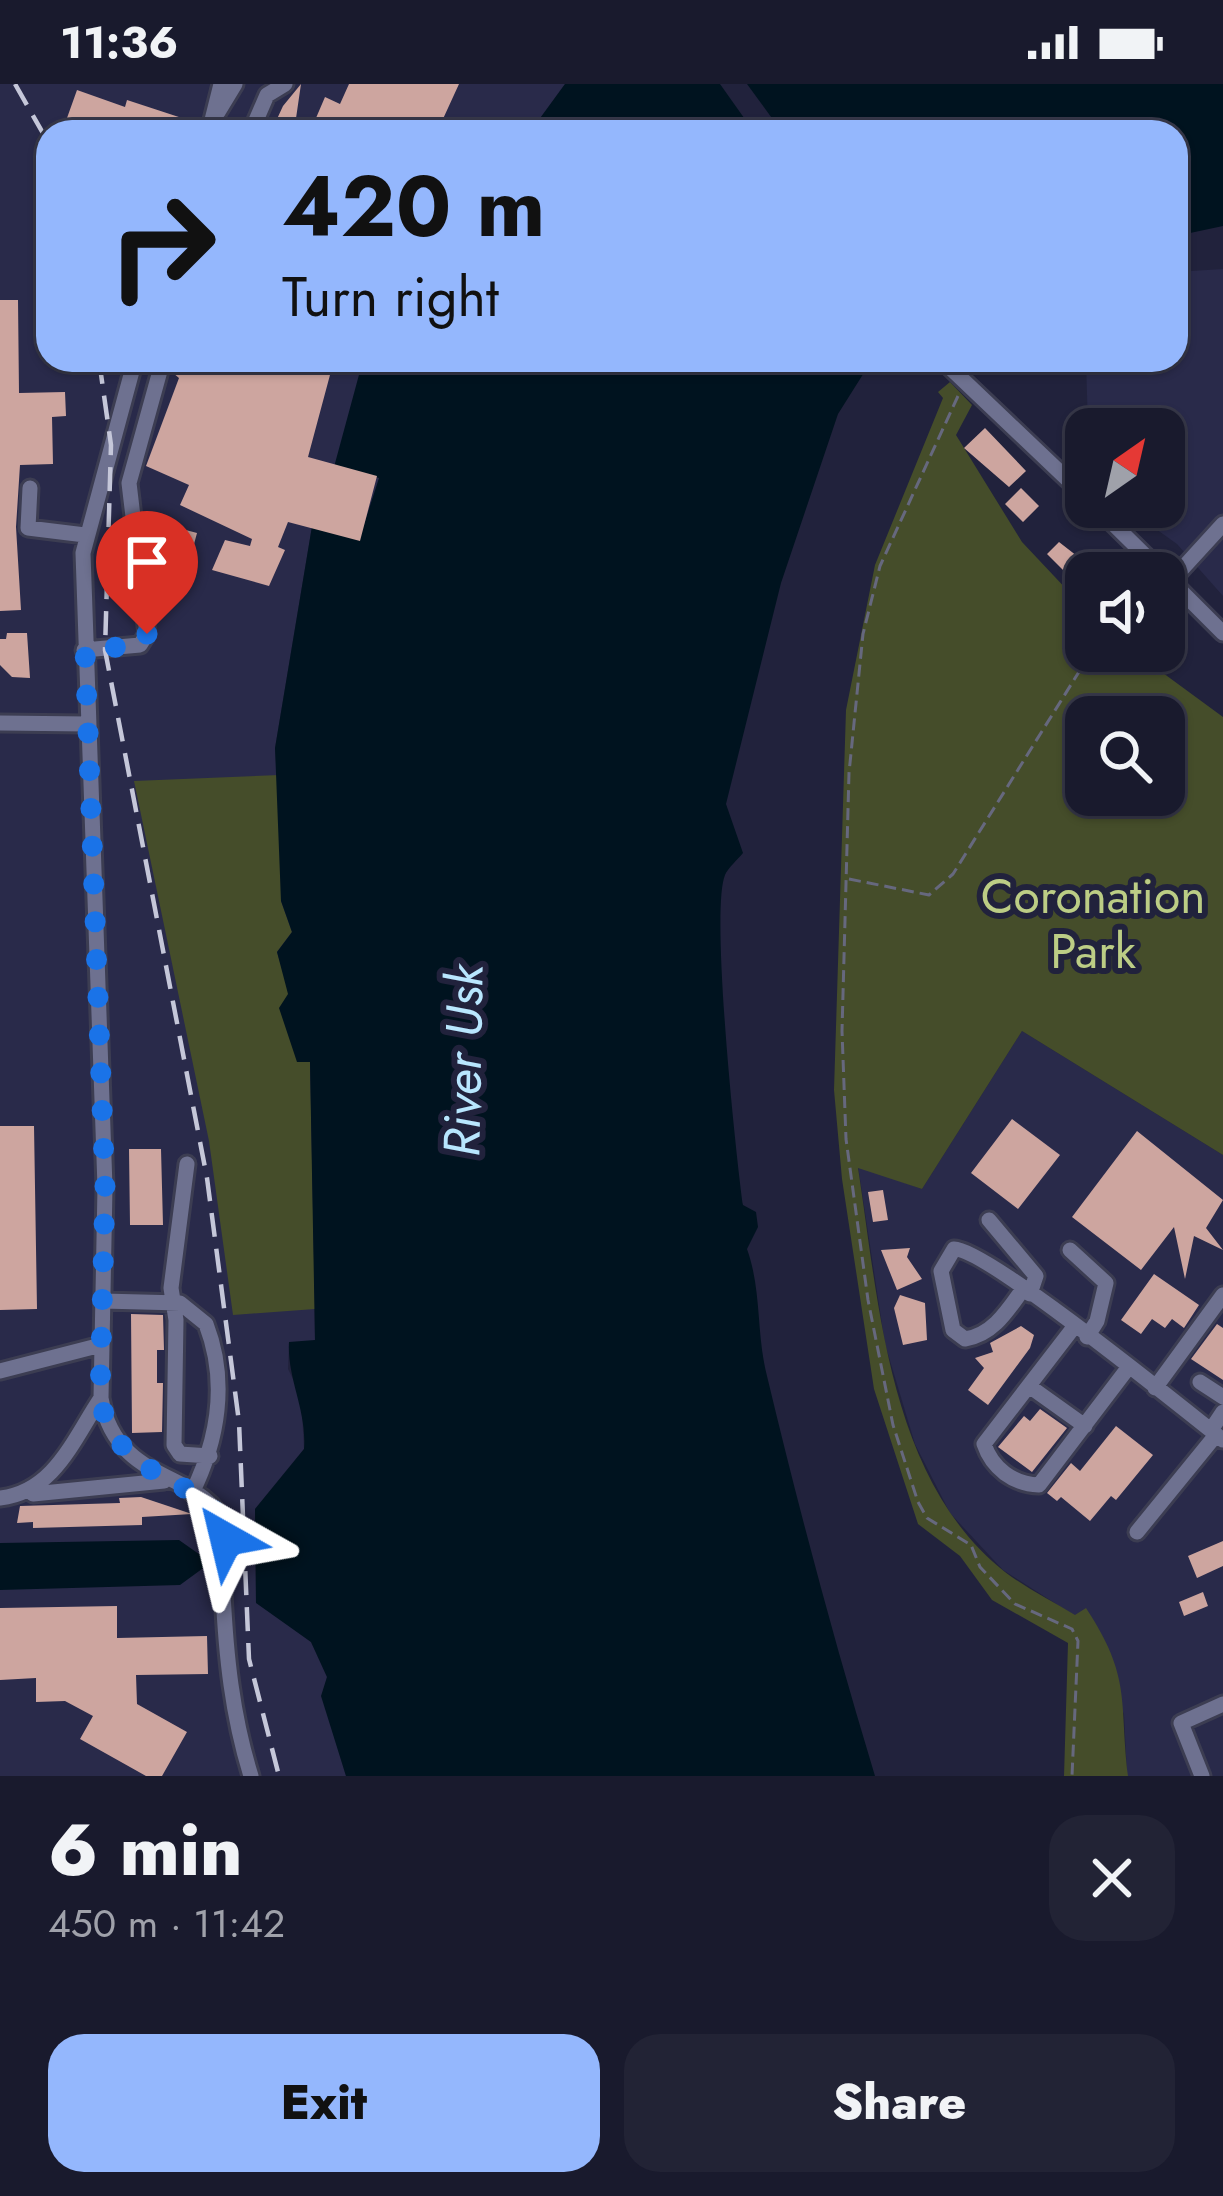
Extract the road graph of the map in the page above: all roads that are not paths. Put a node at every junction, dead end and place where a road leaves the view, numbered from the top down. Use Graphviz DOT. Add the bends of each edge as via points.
graph roads {
  1 [pos="220,84"];
  2 [pos="235,84"];
  3 [pos="285,84"];
  4 [pos="213,120"];
  5 [pos="214,120"];
  6 [pos="256,120"];
  7 [pos="132,372"];
  8 [pos="160,372"];
  9 [pos="957,372"];
  10 [pos="1065,476"];
  11 [pos="30,488"];
  12 [pos="1223,524"];
  13 [pos="1117,528"];
  14 [pos="85,536"];
  15 [pos="1142,552"];
  16 [pos="1185,559"];
  17 [pos="1185,595"];
  18 [pos="1223,633"];
  19 [pos="85,650"];
  20 [pos="0,723"];
  21 [pos="87,724"];
  22 [pos="188,1165"];
  23 [pos="989,1220"];
  24 [pos="1070,1250"];
  25 [pos="1027,1292"];
  26 [pos="1223,1295"];
  27 [pos="103,1301"];
  28 [pos="173,1303"];
  29 [pos="1080,1332"];
  30 [pos="101,1345"];
  31 [pos="1128,1368"];
  32 [pos="0,1371"];
  33 [pos="1200,1382"];
  34 [pos="1029,1386"];
  35 [pos="1155,1388"];
  36 [pos="1223,1397"];
  37 [pos="100,1398"];
  38 [pos="1223,1412"];
  39 [pos="1085,1426"];
  40 [pos="1217,1435"];
  41 [pos="210,1456"];
  42 [pos="171,1481"];
  43 [pos="192,1493"];
  44 [pos="24,1495"];
  45 [pos="0,1498"];
  46 [pos="1137,1532"];
  47 [pos="1174,1703"];
  48 [pos="1223,1704"];
  49 [pos="1181,1723"];
  50 [pos="250,1776"];
  51 [pos="1202,1776"];
  1 -- 4 [label="street"];
  2 -- 5 [label="street"];
  3 -- 6 [label="street" via="267,95"];
  7 -- 14 [label="street"];
  8 -- 19 [label="street" via="129,483 147,634 140,645"];
  9 -- 10 [label="street"];
  11 -- 14 [label="street" via="28,529"];
  12 -- 16 [label="street"];
  13 -- 15 [label="street"];
  14 -- 19 [label="street"];
  17 -- 18 [label="street"];
  19 -- 21 [label="street"];
  20 -- 21 [label="street"];
  21 -- 27 [label="street"];
  22 -- 28 [label="street"];
  23 -- 25 [label="street" via="1036,1276"];
  24 -- 29 [label="street" via="1106,1283 1097,1322"];
  25 -- 25 [label="street" via="968,1248 954,1249 941,1271 953,1330 965,1339 979,1337"];
  25 -- 29 [label="street"];
  26 -- 35 [label="street"];
  27 -- 28 [label="street"];
  27 -- 30 [label="street"];
  28 -- 41 [label="street" via="200,1314 210,1334 218,1423"];
  28 -- 41 [label="street" via="174,1445 180,1454"];
  29 -- 31 [label="street"];
  29 -- 34 [label="street"];
  30 -- 32 [label="street"];
  30 -- 37 [label="street"];
  31 -- 35 [label="street"];
  31 -- 39 [label="street"];
  33 -- 36 [label="street"];
  34 -- 39 [label="street"];
  34 -- 39 [label="street" via="984,1444 990,1462 1022,1484 1039,1485"];
  35 -- 40 [label="street"];
  37 -- 42 [label="street" via="122,1450"];
  37 -- 44 [label="street" via="47,1479"];
  38 -- 40 [label="street"];
  40 -- 46 [label="street"];
  41 -- 43 [label="street"];
  42 -- 43 [label="street"];
  42 -- 44 [label="street"];
  43 -- 50 [label="street" via="225,1529 227,1656"];
  44 -- 45 [label="street"];
  47 -- 49 [label="street"];
  48 -- 49 [label="street"];
  49 -- 51 [label="street"];
}
